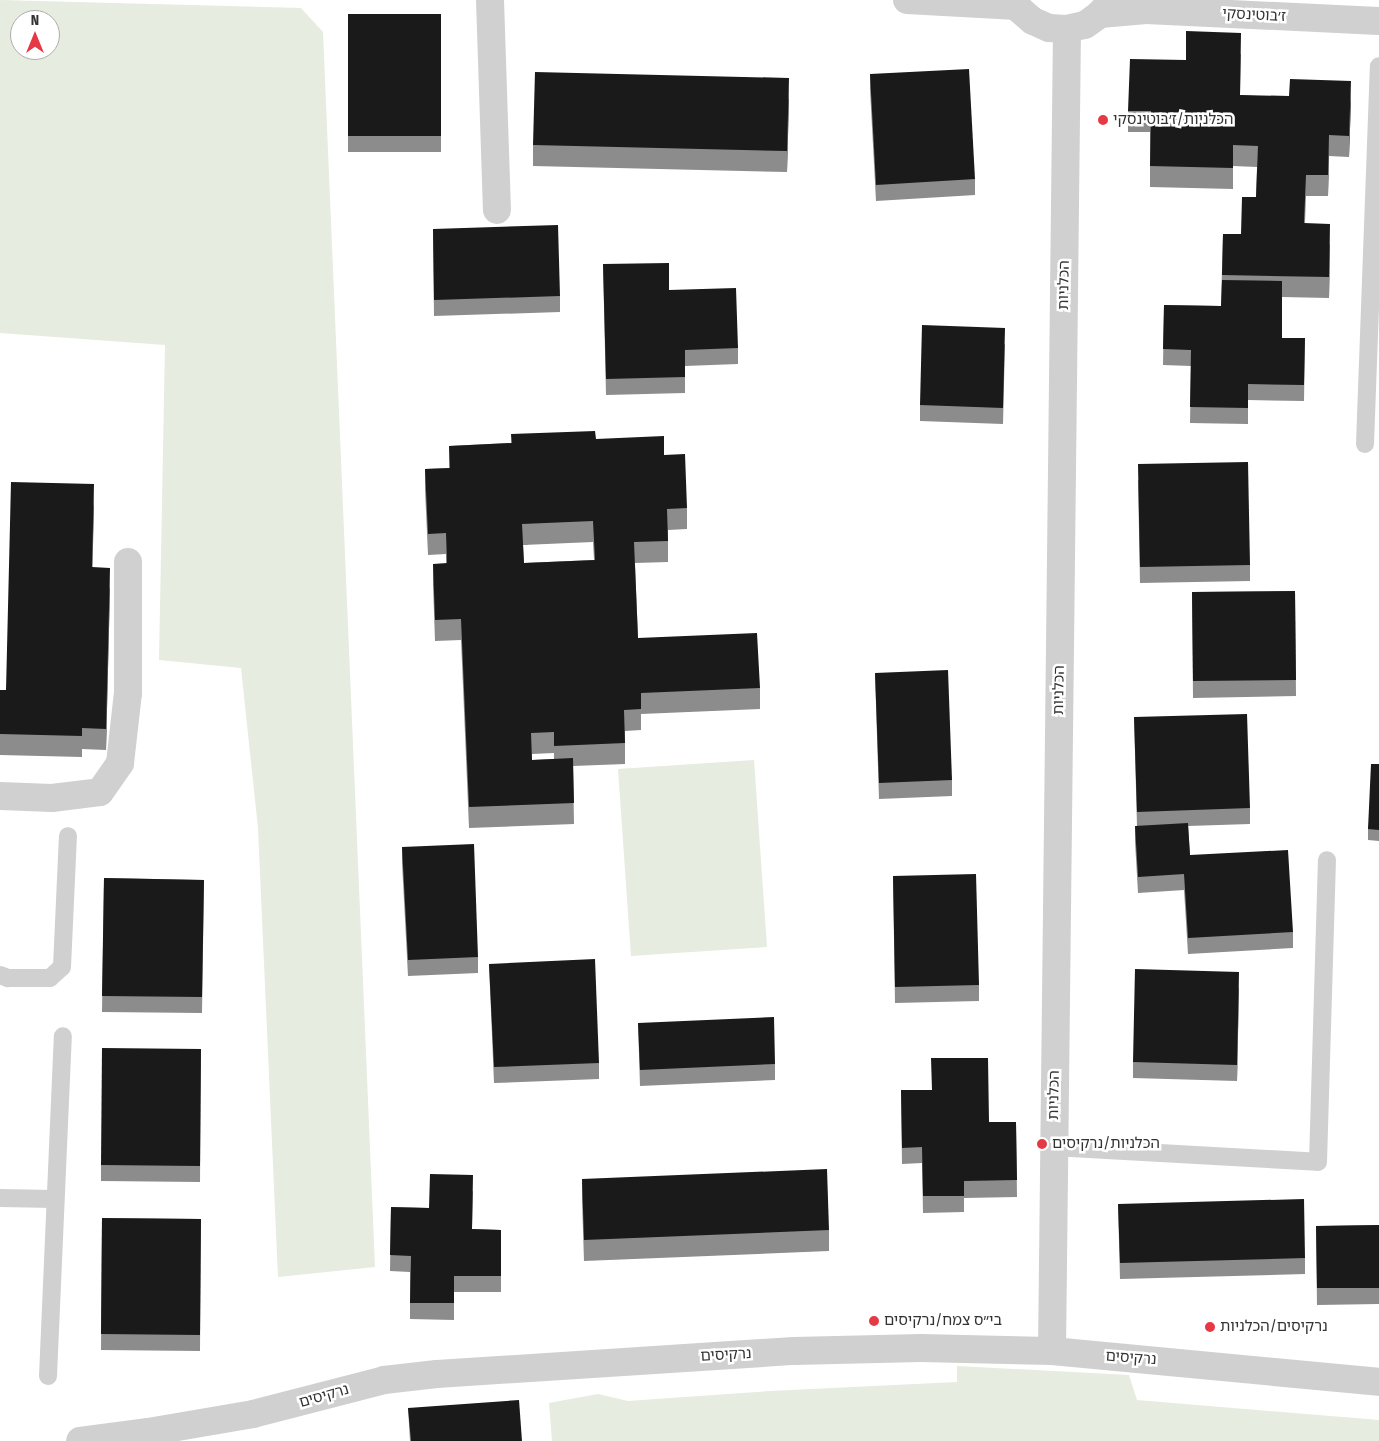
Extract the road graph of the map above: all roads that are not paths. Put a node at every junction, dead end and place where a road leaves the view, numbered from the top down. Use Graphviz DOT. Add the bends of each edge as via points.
graph roads {
  1 [pos="490,0"];
  2 [pos="907,0"];
  3 [pos="1015,3"];
  4 [pos="1106,7"];
  5 [pos="1379,21"];
  6 [pos="1067,29"];
  7 [pos="1379,66"];
  8 [pos="1378,100"];
  9 [pos="498,210"];
  10 [pos="1365,444"];
  11 [pos="128,562"];
  12 [pos="0,796"];
  13 [pos="68,836"];
  14 [pos="1327,860"];
  15 [pos="0,975"];
  16 [pos="63,1036"];
  17 [pos="1053,1147"];
  18 [pos="0,1198"];
  19 [pos="55,1199"];
  20 [pos="1052,1351"];
  21 [pos="48,1376"];
  22 [pos="1379,1382"];
  23 [pos="80,1441"];
  1 -- 9 [label="street"];
  2 -- 3 [label="street"];
  3 -- 6 [label="street" via="1033,21 1049,28"];
  4 -- 5 [label="street, ז׳בוטינסקי"];
  4 -- 6 [label="street" via="1085,25"];
  6 -- 17 [label="street, הכלניות"];
  7 -- 8 [label="lane"];
  8 -- 10 [label="lane"];
  11 -- 12 [label="street" via="128,694 120,763 100,792 52,798"];
  13 -- 15 [label="lane" via="62,967 50,978 8,978"];
  14 -- 17 [label="lane" via="1318,1162"];
  16 -- 19 [label="lane"];
  17 -- 20 [label="street, הכלניות"];
  18 -- 19 [label="lane"];
  19 -- 21 [label="lane"];
  20 -- 22 [label="street, נרקיסים"];
  20 -- 23 [label="street, נרקיסים" via="921,1348 794,1351 437,1374 384,1380 243,1416"];
}
